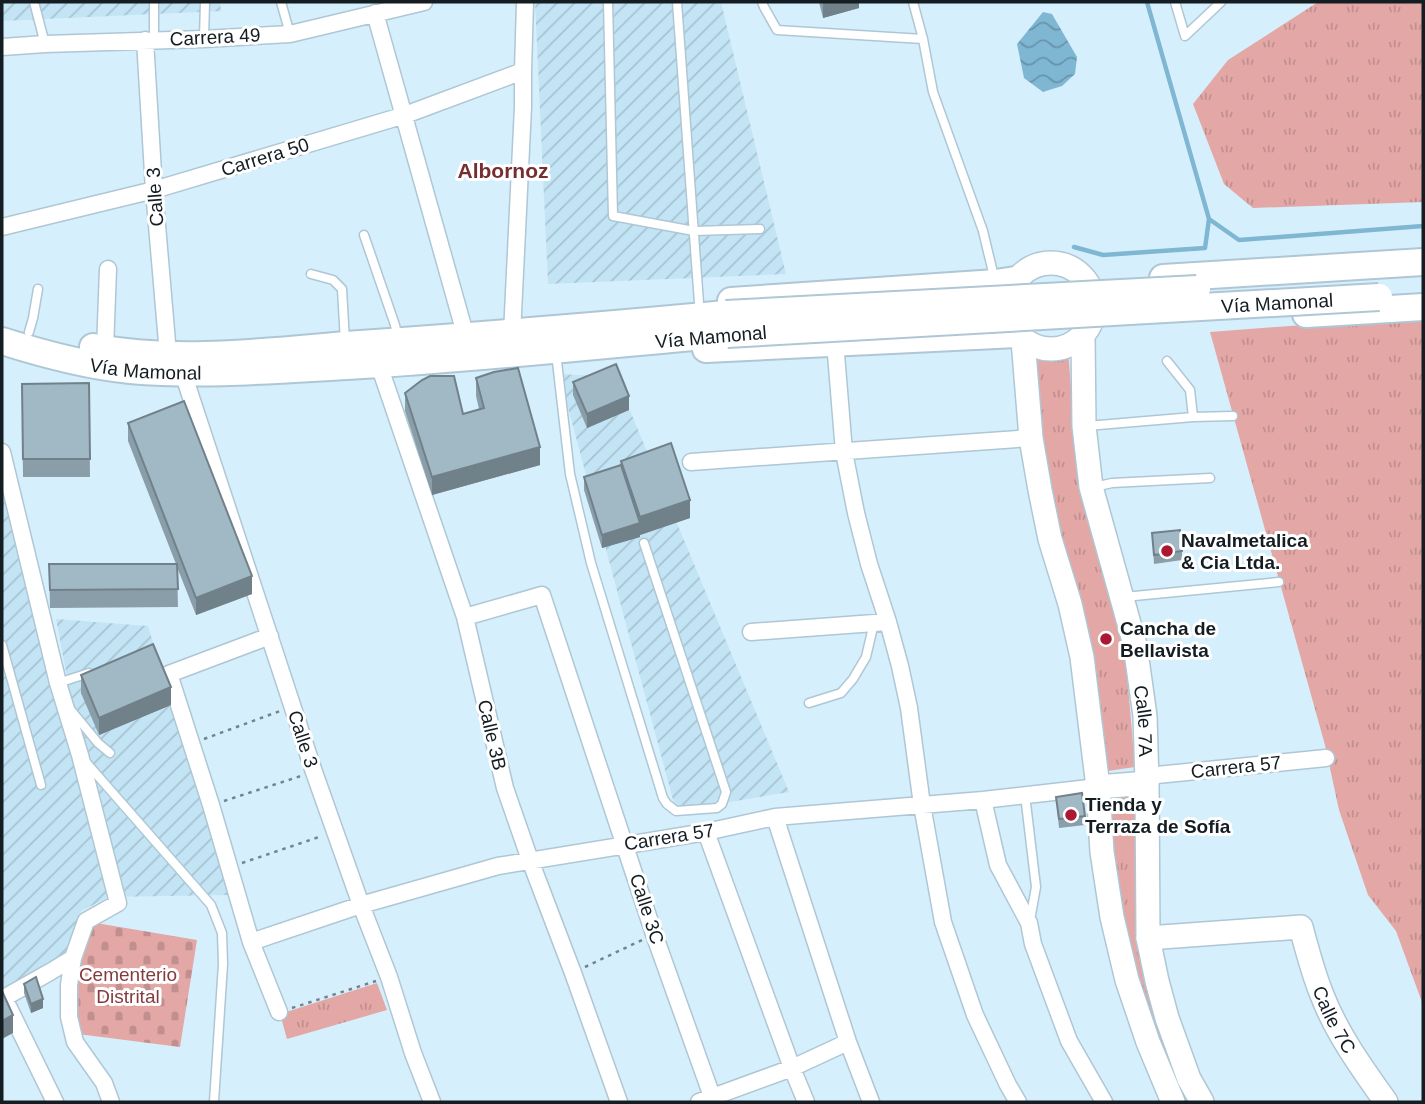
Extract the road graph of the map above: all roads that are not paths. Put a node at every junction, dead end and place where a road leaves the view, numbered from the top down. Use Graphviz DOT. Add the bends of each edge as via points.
graph roads {
  1 [pos="34,2"];
  2 [pos="154,2"];
  3 [pos="205,2"];
  4 [pos="281,2"];
  5 [pos="422,2"];
  6 [pos="525,2"];
  7 [pos="608,2"];
  8 [pos="677,2"];
  9 [pos="762,2"];
  10 [pos="913,2"];
  11 [pos="1175,2"];
  12 [pos="1221,2"];
  13 [pos="375,13"];
  14 [pos="290,34"];
  15 [pos="204,39"];
  16 [pos="923,39"];
  17 [pos="149,40"];
  18 [pos="44,44"];
  19 [pos="2,47"];
  20 [pos="523,71"];
  21 [pos="405,115"];
  22 [pos="154,190"];
  23 [pos="2,227"];
  24 [pos="760,229"];
  25 [pos="694,231"];
  26 [pos="364,235"];
  27 [pos="1423,262"];
  28 [pos="108,270"];
  29 [pos="311,274"];
  30 [pos="1423,277"];
  31 [pos="1006,282"];
  32 [pos="1087,283"];
  33 [pos="1378,288"];
  34 [pos="38,289"];
  35 [pos="1423,295"];
  36 [pos="699,303"];
  37 [pos="1423,306"];
  38 [pos="2,324"];
  39 [pos="1087,330"];
  40 [pos="29,332"];
  41 [pos="645,332"];
  42 [pos="512,334"];
  43 [pos="466,337"];
  44 [pos="1020,337"];
  45 [pos="2,341"];
  46 [pos="399,342"];
  47 [pos="835,342"];
  48 [pos="345,345"];
  49 [pos="105,349"];
  50 [pos="555,350"];
  51 [pos="1167,360"];
  52 [pos="176,363"];
  53 [pos="379,365"];
  54 [pos="1233,416"];
  55 [pos="1193,417"];
  56 [pos="1084,426"];
  57 [pos="1031,438"];
  58 [pos="2,452"];
  59 [pos="844,452"];
  60 [pos="691,462"];
  61 [pos="1210,478"];
  62 [pos="1091,487"];
  63 [pos="644,543"];
  64 [pos="1279,582"];
  65 [pos="1121,597"];
  66 [pos="465,617"];
  67 [pos="881,623"];
  68 [pos="751,632"];
  69 [pos="270,636"];
  70 [pos="2,645"];
  71 [pos="99,669"];
  72 [pos="58,683"];
  73 [pos="66,704"];
  74 [pos="809,704"];
  75 [pos="110,752"];
  76 [pos="80,755"];
  77 [pos="1325,758"];
  78 [pos="1147,779"];
  79 [pos="41,785"];
  80 [pos="1098,787"];
  81 [pos="1024,795"];
  82 [pos="983,800"];
  83 [pos="922,805"];
  84 [pos="775,817"];
  85 [pos="706,832"];
  86 [pos="625,844"];
  87 [pos="530,860"];
  88 [pos="361,905"];
  89 [pos="1029,923"];
  90 [pos="1148,938"];
  91 [pos="251,942"];
  92 [pos="73,958"];
  93 [pos="3,999"];
  94 [pos="279,1012"];
  95 [pos="848,1042"];
  96 [pos="792,1068"];
  97 [pos="709,1100"];
  98 [pos="55,1102"];
  99 [pos="111,1102"];
  100 [pos="214,1102"];
  101 [pos="432,1102"];
  102 [pos="619,1102"];
  103 [pos="806,1102"];
  104 [pos="871,1102"];
  105 [pos="1018,1102"];
  106 [pos="1104,1102"];
  107 [pos="1173,1102"];
  108 [pos="1202,1102"];
  109 [pos="1386,1102"];
  1 -- 18 [label="lane"];
  2 -- 17 [label="lane"];
  3 -- 15 [label="lane"];
  4 -- 14 [label="lane"];
  5 -- 13 [label="street, Carrera 49"];
  6 -- 20 [label="street"];
  7 -- 25 [label="lane" via="613,216"];
  8 -- 25 [label="lane"];
  9 -- 16 [label="lane" via="776,30"];
  10 -- 16 [label="lane"];
  11 -- 12 [label="lane" via="1185,36"];
  13 -- 14 [label="street, Carrera 49"];
  13 -- 21 [label="street"];
  14 -- 15 [label="street, Carrera 49"];
  15 -- 17 [label="street, Carrera 49"];
  16 -- 31 [label="lane" via="933,92"];
  17 -- 18 [label="street, Carrera 49"];
  17 -- 22 [label="street, Calle 3"];
  18 -- 19 [label="street, Carrera 49"];
  20 -- 21 [label="street, Carrera 50"];
  20 -- 42 [label="street"];
  21 -- 22 [label="street, Carrera 50"];
  21 -- 43 [label="street"];
  22 -- 23 [label="street, Carrera 50"];
  22 -- 52 [label="street, Calle 3"];
  24 -- 25 [label="lane"];
  25 -- 36 [label="lane"];
  26 -- 46 [label="lane"];
  27 -- 32 [label="main road"];
  28 -- 49 [label="street"];
  29 -- 48 [label="lane" via="333,280 342,289"];
  30 -- 33 [label="main road, Vía Mamonal"];
  31 -- 32 [label="street" via="1034,266 1058,263"];
  31 -- 36 [label="main road"];
  31 -- 44 [label="street" via="1008,314"];
  32 -- 39 [label="street" via="1094,310"];
  33 -- 35 [label="main road, Vía Mamonal"];
  33 -- 41 [label="main road, Vía Mamonal, bridge"];
  34 -- 40 [label="lane"];
  36 -- 41 [label="main road"];
  37 -- 39 [label="main road"];
  38 -- 40 [label="main road, Vía Mamonal"];
  39 -- 44 [label="street" via="1060,349 1034,347"];
  39 -- 56 [label="street, Calle 7A"];
  40 -- 49 [label="main road, Vía Mamonal"];
  41 -- 42 [label="main road, Vía Mamonal"];
  41 -- 47 [label="main road" via="699,349"];
  41 -- 50 [label="main road, Vía Mamonal"];
  42 -- 43 [label="main road, Vía Mamonal"];
  43 -- 46 [label="main road, Vía Mamonal"];
  44 -- 47 [label="main road"];
  44 -- 57 [label="street"];
  45 -- 52 [label="main road, Vía Mamonal" via="129,370"];
  46 -- 48 [label="main road, Vía Mamonal"];
  47 -- 59 [label="street"];
  48 -- 52 [label="main road, Vía Mamonal" via="223,354"];
  49 -- 52 [label="main road, Vía Mamonal"];
  50 -- 53 [label="main road, Vía Mamonal"];
  50 -- 63 [label="lane" via="570,474 588,550 663,798 676,811 717,808 726,792"];
  51 -- 55 [label="lane" via="1190,390"];
  52 -- 53 [label="main road, Vía Mamonal" via="215,373"];
  52 -- 69 [label="street, Calle 3"];
  53 -- 66 [label="street, Calle 3B"];
  54 -- 55 [label="lane"];
  55 -- 56 [label="lane"];
  56 -- 62 [label="street, Calle 7A"];
  57 -- 59 [label="street"];
  57 -- 80 [label="street" via="1050,539 1082,657"];
  58 -- 72 [label="street"];
  59 -- 60 [label="street"];
  59 -- 67 [label="street"];
  61 -- 62 [label="lane"];
  62 -- 65 [label="street, Calle 7A"];
  64 -- 65 [label="lane"];
  65 -- 78 [label="street, Calle 7A" via="1135,645 1145,716"];
  66 -- 86 [label="street, Calle 3C" via="542,595"];
  66 -- 87 [label="street, Calle 3B" via="505,788"];
  67 -- 68 [label="street"];
  67 -- 74 [label="lane" via="866,657 841,693"];
  67 -- 83 [label="street" via="900,666"];
  69 -- 88 [label="street, Calle 3"];
  69 -- 91 [label="street" via="169,674"];
  70 -- 79 [label="lane"];
  71 -- 72 [label="lane"];
  72 -- 73 [label="street"];
  73 -- 75 [label="lane"];
  73 -- 76 [label="street"];
  76 -- 92 [label="street" via="118,903 86,921"];
  76 -- 100 [label="lane" via="211,905 222,933"];
  77 -- 78 [label="street, Carrera 57"];
  78 -- 80 [label="street"];
  78 -- 90 [label="street, Calle 7A"];
  80 -- 81 [label="street, Carrera 57"];
  80 -- 107 [label="street" via="1112,917 1148,1042"];
  81 -- 82 [label="street, Carrera 57"];
  81 -- 89 [label="lane" via="1036,887"];
  82 -- 83 [label="street, Carrera 57"];
  82 -- 89 [label="street" via="998,865"];
  83 -- 84 [label="street, Carrera 57"];
  83 -- 105 [label="street" via="943,922 975,1015"];
  84 -- 85 [label="street, Carrera 57"];
  84 -- 95 [label="street"];
  85 -- 86 [label="street, Carrera 57"];
  85 -- 96 [label="street"];
  86 -- 87 [label="street, Carrera 57"];
  86 -- 97 [label="street, Calle 3C"];
  87 -- 88 [label="street, Carrera 57"];
  87 -- 102 [label="street, Calle 3B"];
  88 -- 91 [label="street, Carrera 57"];
  88 -- 101 [label="street, Calle 3"];
  89 -- 106 [label="street" via="1069,1041"];
  90 -- 108 [label="street, Calle 7A" via="1167,1018"];
  90 -- 109 [label="street, Calle 7C" via="1301,927 1333,1019"];
  91 -- 94 [label="street"];
  92 -- 93 [label="street"];
  92 -- 99 [label="street" via="69,1017 75,1042 104,1083"];
  93 -- 98 [label="street"];
  95 -- 96 [label="street"];
  95 -- 104 [label="street"];
  96 -- 97 [label="street"];
  96 -- 103 [label="street"];
}
